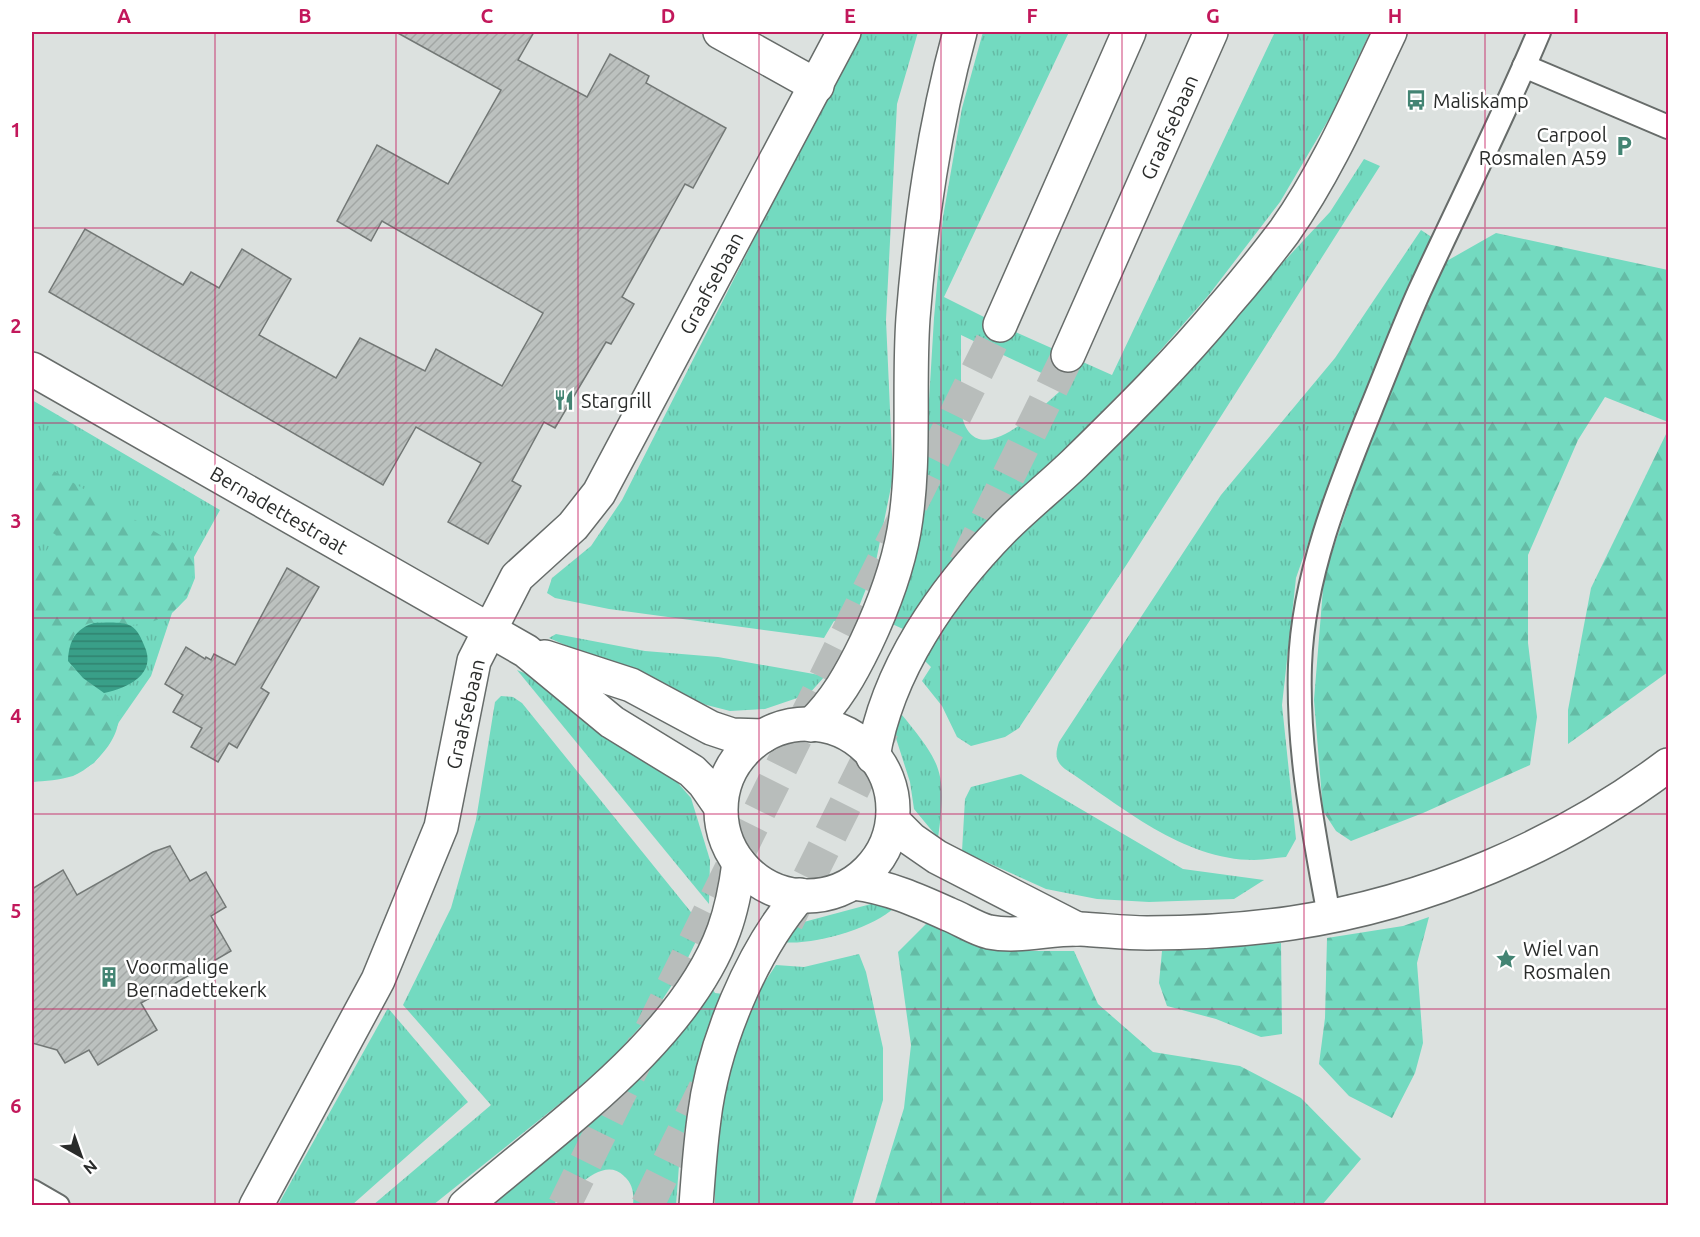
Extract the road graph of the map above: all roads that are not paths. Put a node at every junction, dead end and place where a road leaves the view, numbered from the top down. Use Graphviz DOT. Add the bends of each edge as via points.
graph roads {
  1 [pos="720,32"];
  2 [pos="844,32"];
  3 [pos="960,32"];
  4 [pos="1129,32"];
  5 [pos="1211,32"];
  6 [pos="1390,32"];
  7 [pos="1539,32"];
  8 [pos="1524,66"];
  9 [pos="817,86"];
  10 [pos="1668,127"];
  11 [pos="1000,325"];
  12 [pos="1068,355"];
  13 [pos="32,369"];
  14 [pos="489,630"];
  15 [pos="526,651"];
  16 [pos="811,725"];
  17 [pos="763,736"];
  18 [pos="873,757"];
  19 [pos="1668,765"];
  20 [pos="720,806"];
  21 [pos="893,821"];
  22 [pos="739,863"];
  23 [pos="854,883"];
  24 [pos="800,895"];
  25 [pos="1329,916"];
  26 [pos="1077,928"];
  27 [pos="32,1191"];
  28 [pos="58,1206"];
  29 [pos="256,1206"];
  30 [pos="465,1206"];
  31 [pos="696,1206"];
  1 -- 9 [label="main road"];
  2 -- 9 [label="main road, Graafsebaan"];
  3 -- 16 [label="main road" via="940,105 922,217 913,321 904,531 888,594 876,623 831,706"];
  4 -- 11 [label="main road"];
  5 -- 12 [label="main road, Graafsebaan"];
  6 -- 18 [label="main road" via="1320,173 1277,240 1224,307 1159,378 1004,528 948,590 888,702"];
  7 -- 8 [label="lane"];
  8 -- 10 [label="lane"];
  8 -- 25 [label="lane" via="1418,294 1351,457 1322,540 1300,664 1301,730"];
  9 -- 14 [label="main road, Graafsebaan" via="599,493 573,526 517,576"];
  13 -- 14 [label="main road, Bernadettestraat"];
  14 -- 15 [label="main road, Bernadettestraat"];
  14 -- 29 [label="main road, Graafsebaan" via="474,661 441,827 378,980"];
  15 -- 17 [label="main road, Bernadettestraat" via="631,685 711,728 732,735"];
  15 -- 20 [label="main road, Bernadettestraat" via="612,722 692,771"];
  16 -- 17 [label="main road" via="790,726"];
  16 -- 18 [label="main road" via="845,734"];
  17 -- 20 [label="main road" via="732,765"];
  18 -- 21 [label="main road" via="892,791"];
  19 -- 25 [label="main road" via="1542,843 1440,885"];
  20 -- 22 [label="main road" via="728,846"];
  21 -- 23 [label="main road" via="885,850"];
  21 -- 26 [label="main road" via="936,857"];
  22 -- 24 [label="main road" via="756,879 777,890"];
  22 -- 30 [label="main road" via="724,932 700,978 677,1010 598,1095"];
  23 -- 24 [label="main road"];
  23 -- 26 [label="main road" via="881,886 988,932 1029,934"];
  24 -- 31 [label="main road" via="782,915 762,951 720,1049 704,1117"];
  25 -- 26 [label="main road" via="1198,932"];
  27 -- 28 [label="lane"];
}
